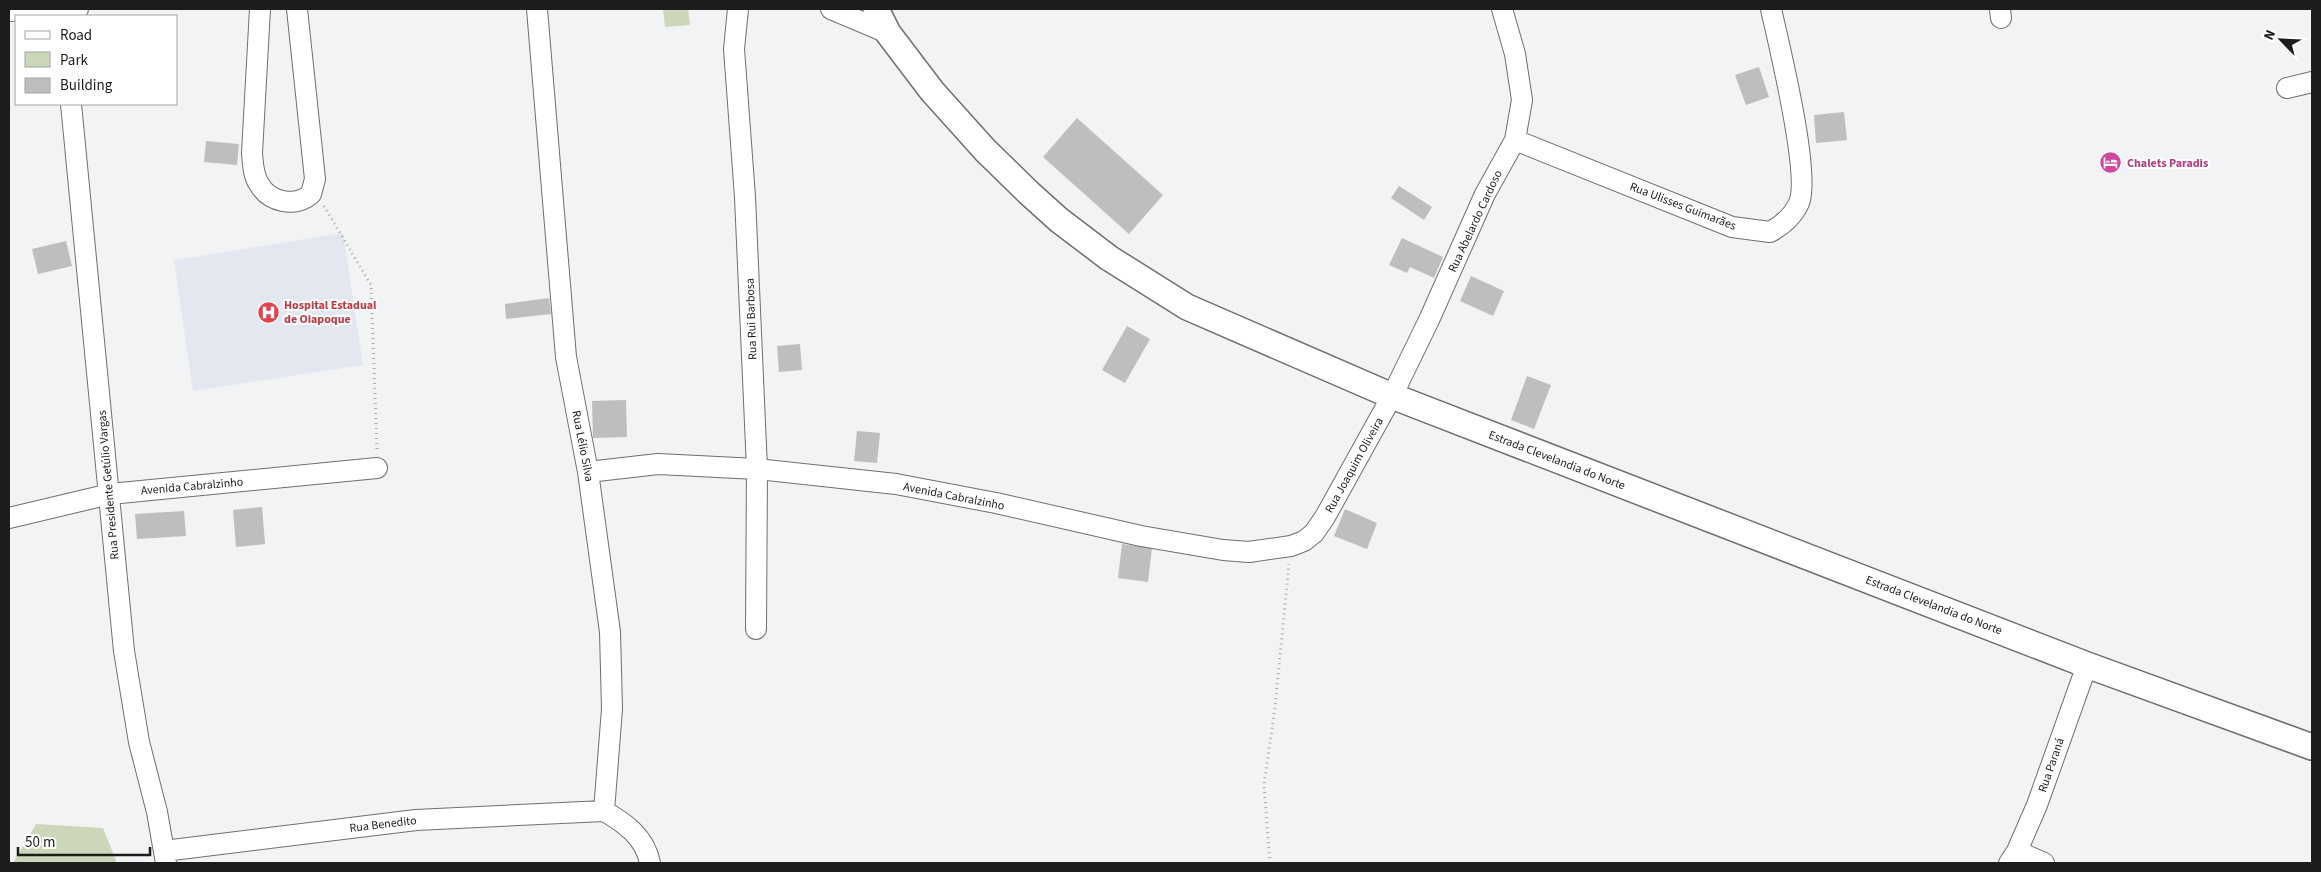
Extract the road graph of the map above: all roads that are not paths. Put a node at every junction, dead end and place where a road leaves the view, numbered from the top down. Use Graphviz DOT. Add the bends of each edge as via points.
graph roads {
  1 [pos="34,9"];
  2 [pos="260,9"];
  3 [pos="297,9"];
  4 [pos="537,9"];
  5 [pos="738,9"];
  6 [pos="831,9"];
  7 [pos="876,9"];
  8 [pos="1502,9"];
  9 [pos="1771,9"];
  10 [pos="9,11"];
  11 [pos="888,33"];
  12 [pos="2312,82"];
  13 [pos="2287,88"];
  14 [pos="70,105"];
  15 [pos="1515,140"];
  16 [pos="1392,396"];
  17 [pos="377,468"];
  18 [pos="757,469"];
  19 [pos="588,472"];
  20 [pos="110,494"];
  21 [pos="9,518"];
  22 [pos="1314,533"];
  23 [pos="756,629"];
  24 [pos="2087,665"];
  25 [pos="2312,747"];
  26 [pos="604,811"];
  27 [pos="165,857"];
  28 [pos="2013,857"];
  29 [pos="650,863"];
  30 [pos="2044,863"];
  1 -- 10 [label="street"];
  2 -- 3 [label="street" via="252,153 254,172 266,193 283,201 299,201 314,188 315,170"];
  4 -- 19 [label="street, Rua Lélio Silva" via="566,357"];
  5 -- 18 [label="street, Rua Rui Barbosa" via="734,49 746,196"];
  6 -- 11 [label="street"];
  7 -- 11 [label="street, Estrada Clevelandia do Norte"];
  8 -- 15 [label="street, Rua Abelardo Cardoso" via="1515,54 1522,100"];
  9 -- 15 [label="street, Rua Ulisses Guimarães" via="1801,172 1799,202 1788,220 1770,232 1732,227"];
  11 -- 16 [label="street, Estrada Clevelandia do Norte" via="932,91 985,150 1059,220 1110,258 1187,307"];
  12 -- 13 [label="street"];
  14 -- 20 [label="street, Rua Presidente Getúlio Vargas"];
  15 -- 16 [label="street, Rua Abelardo Cardoso" via="1484,194"];
  16 -- 22 [label="street, Rua Joaquim Oliveira"];
  16 -- 24 [label="street, Estrada Clevelandia do Norte"];
  17 -- 20 [label="street, Avenida Cabralzinho"];
  18 -- 19 [label="street, Avenida Cabralzinho" via="658,464"];
  18 -- 22 [label="street, Avenida Cabralzinho" via="896,484 1140,536 1224,550 1249,552 1291,546"];
  18 -- 23 [label="street, Rua Rui Barbosa"];
  19 -- 26 [label="street, Rua Lélio Silva" via="610,632 613,684"];
  20 -- 21 [label="street, Avenida Cabralzinho"];
  20 -- 27 [label="street, Rua Presidente Getúlio Vargas" via="124,651 138,742 158,812"];
  24 -- 25 [label="street, Estrada Clevelandia do Norte"];
  24 -- 28 [label="street, Rua Paraná" via="2037,805"];
  26 -- 27 [label="street, Rua Benedito" via="416,820"];
  26 -- 29 [label="street" via="636,834"];
  28 -- 30 [label="street"];
}
